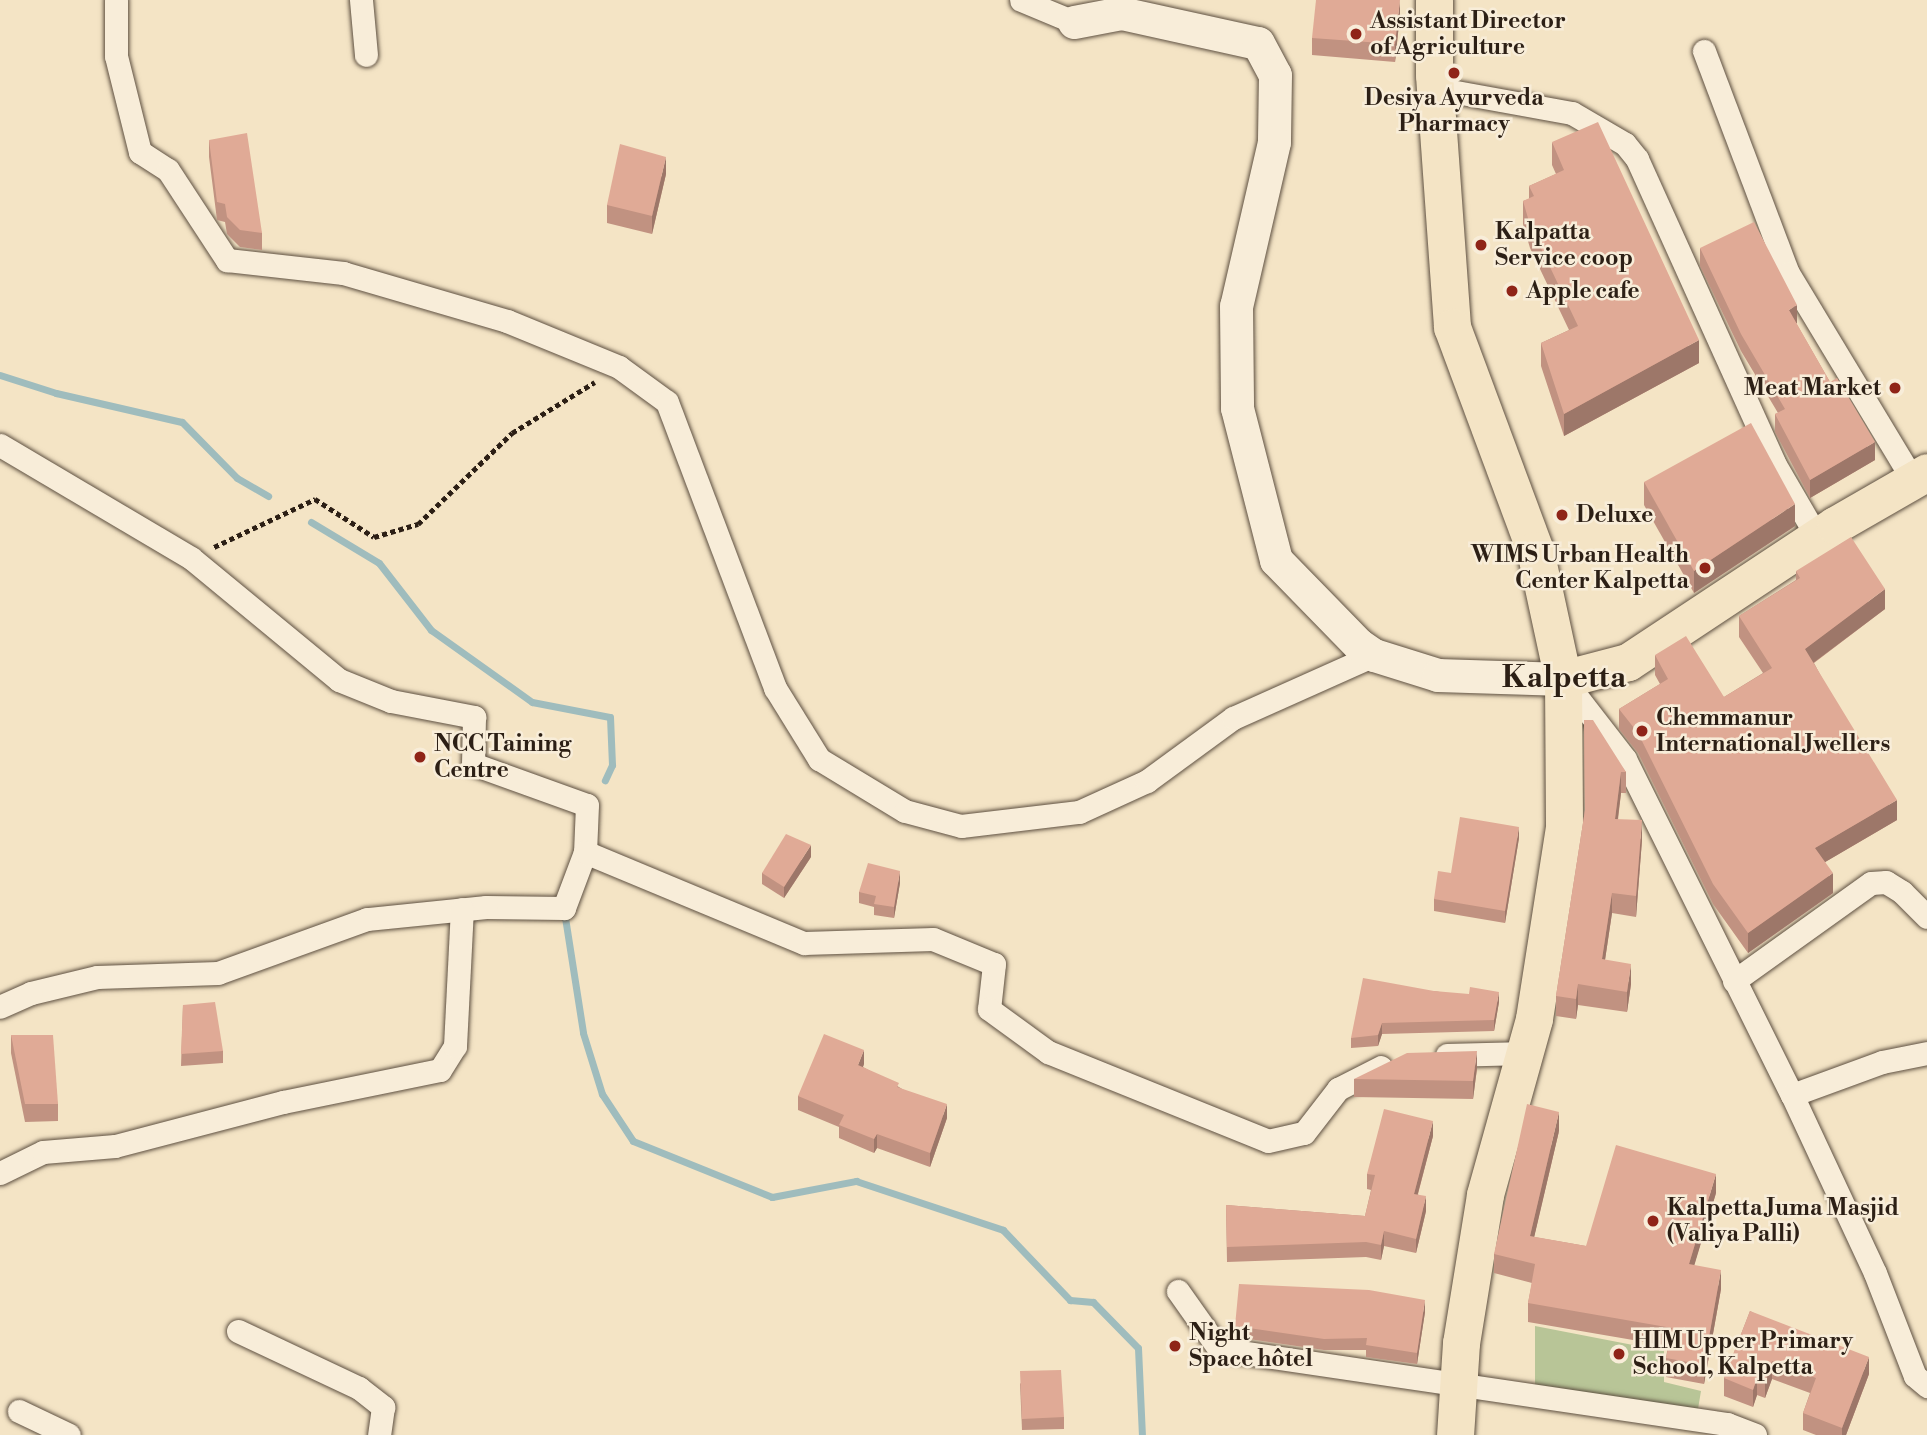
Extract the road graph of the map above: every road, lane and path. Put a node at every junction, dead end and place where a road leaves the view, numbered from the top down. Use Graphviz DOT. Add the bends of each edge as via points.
graph roads {
  1 [pos="116,0"];
  2 [pos="362,0"];
  3 [pos="1021,0"];
  4 [pos="1434,0"];
  5 [pos="1074,22"];
  6 [pos="1704,51"];
  7 [pos="366,55"];
  8 [pos="1434,88"];
  9 [pos="619,367"];
  10 [pos="0,445"];
  11 [pos="1920,476"];
  12 [pos="1817,537"];
  13 [pos="191,558"];
  14 [pos="1374,655"];
  15 [pos="1563,679"];
  16 [pos="585,852"];
  17 [pos="462,909"];
  18 [pos="1927,917"];
  19 [pos="1734,981"];
  20 [pos="0,1007"];
  21 [pos="1525,1053"];
  22 [pos="1927,1053"];
  23 [pos="1792,1095"];
  24 [pos="0,1172"];
  25 [pos="1178,1291"];
  26 [pos="238,1331"];
  27 [pos="1458,1385"];
  28 [pos="1927,1386"];
  29 [pos="19,1410"];
  30 [pos="69,1435"];
  31 [pos="379,1435"];
  32 [pos="1455,1435"];
  33 [pos="1755,1435"];
  1 -- 9 [label="street" via="116,56 140,152 169,170 227,260 343,273 507,321"];
  2 -- 7 [label="street"];
  3 -- 5 [label="street"];
  4 -- 8 [label="main road"];
  5 -- 14 [label="main road" via="1121,13 1258,43 1275,75 1274,142 1236,306 1237,408 1276,560"];
  6 -- 11 [label="street" via="1788,273"];
  8 -- 12 [label="street" via="1572,113 1625,144 1637,159 1774,463"];
  8 -- 15 [label="main road" via="1452,327 1535,550"];
  9 -- 13 [label="path" via="512,433 418,524 374,537 315,499"];
  9 -- 14 [label="street" via="667,402 775,688 819,759 905,811 961,827 1079,812 1147,781 1233,718"];
  10 -- 13 [label="street"];
  11 -- 12 [label="main road"];
  12 -- 15 [label="main road" via="1629,663"];
  13 -- 16 [label="street" via="339,680 391,701 474,717 473,764 587,805"];
  14 -- 15 [label="main road" via="1438,675"];
  15 -- 19 [label="street" via="1625,759"];
  15 -- 21 [label="main road" via="1564,827"];
  16 -- 17 [label="street" via="564,908"];
  16 -- 21 [label="street" via="804,943 933,939 994,964 989,1009 1048,1052 1268,1141 1304,1133 1338,1088 1411,1056"];
  17 -- 20 [label="street" via="367,919 218,973 97,977 31,993"];
  17 -- 24 [label="street" via="455,1046 440,1070 283,1102 115,1146 43,1152"];
  18 -- 19 [label="street" via="1886,882 1871,883"];
  19 -- 23 [label="street"];
  21 -- 27 [label="main road" via="1485,1195"];
  22 -- 23 [label="street" via="1882,1062"];
  23 -- 28 [label="street" via="1875,1273 1915,1376"];
  25 -- 27 [label="street" via="1219,1349"];
  26 -- 31 [label="street" via="359,1388 383,1407"];
  27 -- 32 [label="main road"];
  27 -- 33 [label="street" via="1727,1424"];
  29 -- 30 [label="street"];
}
